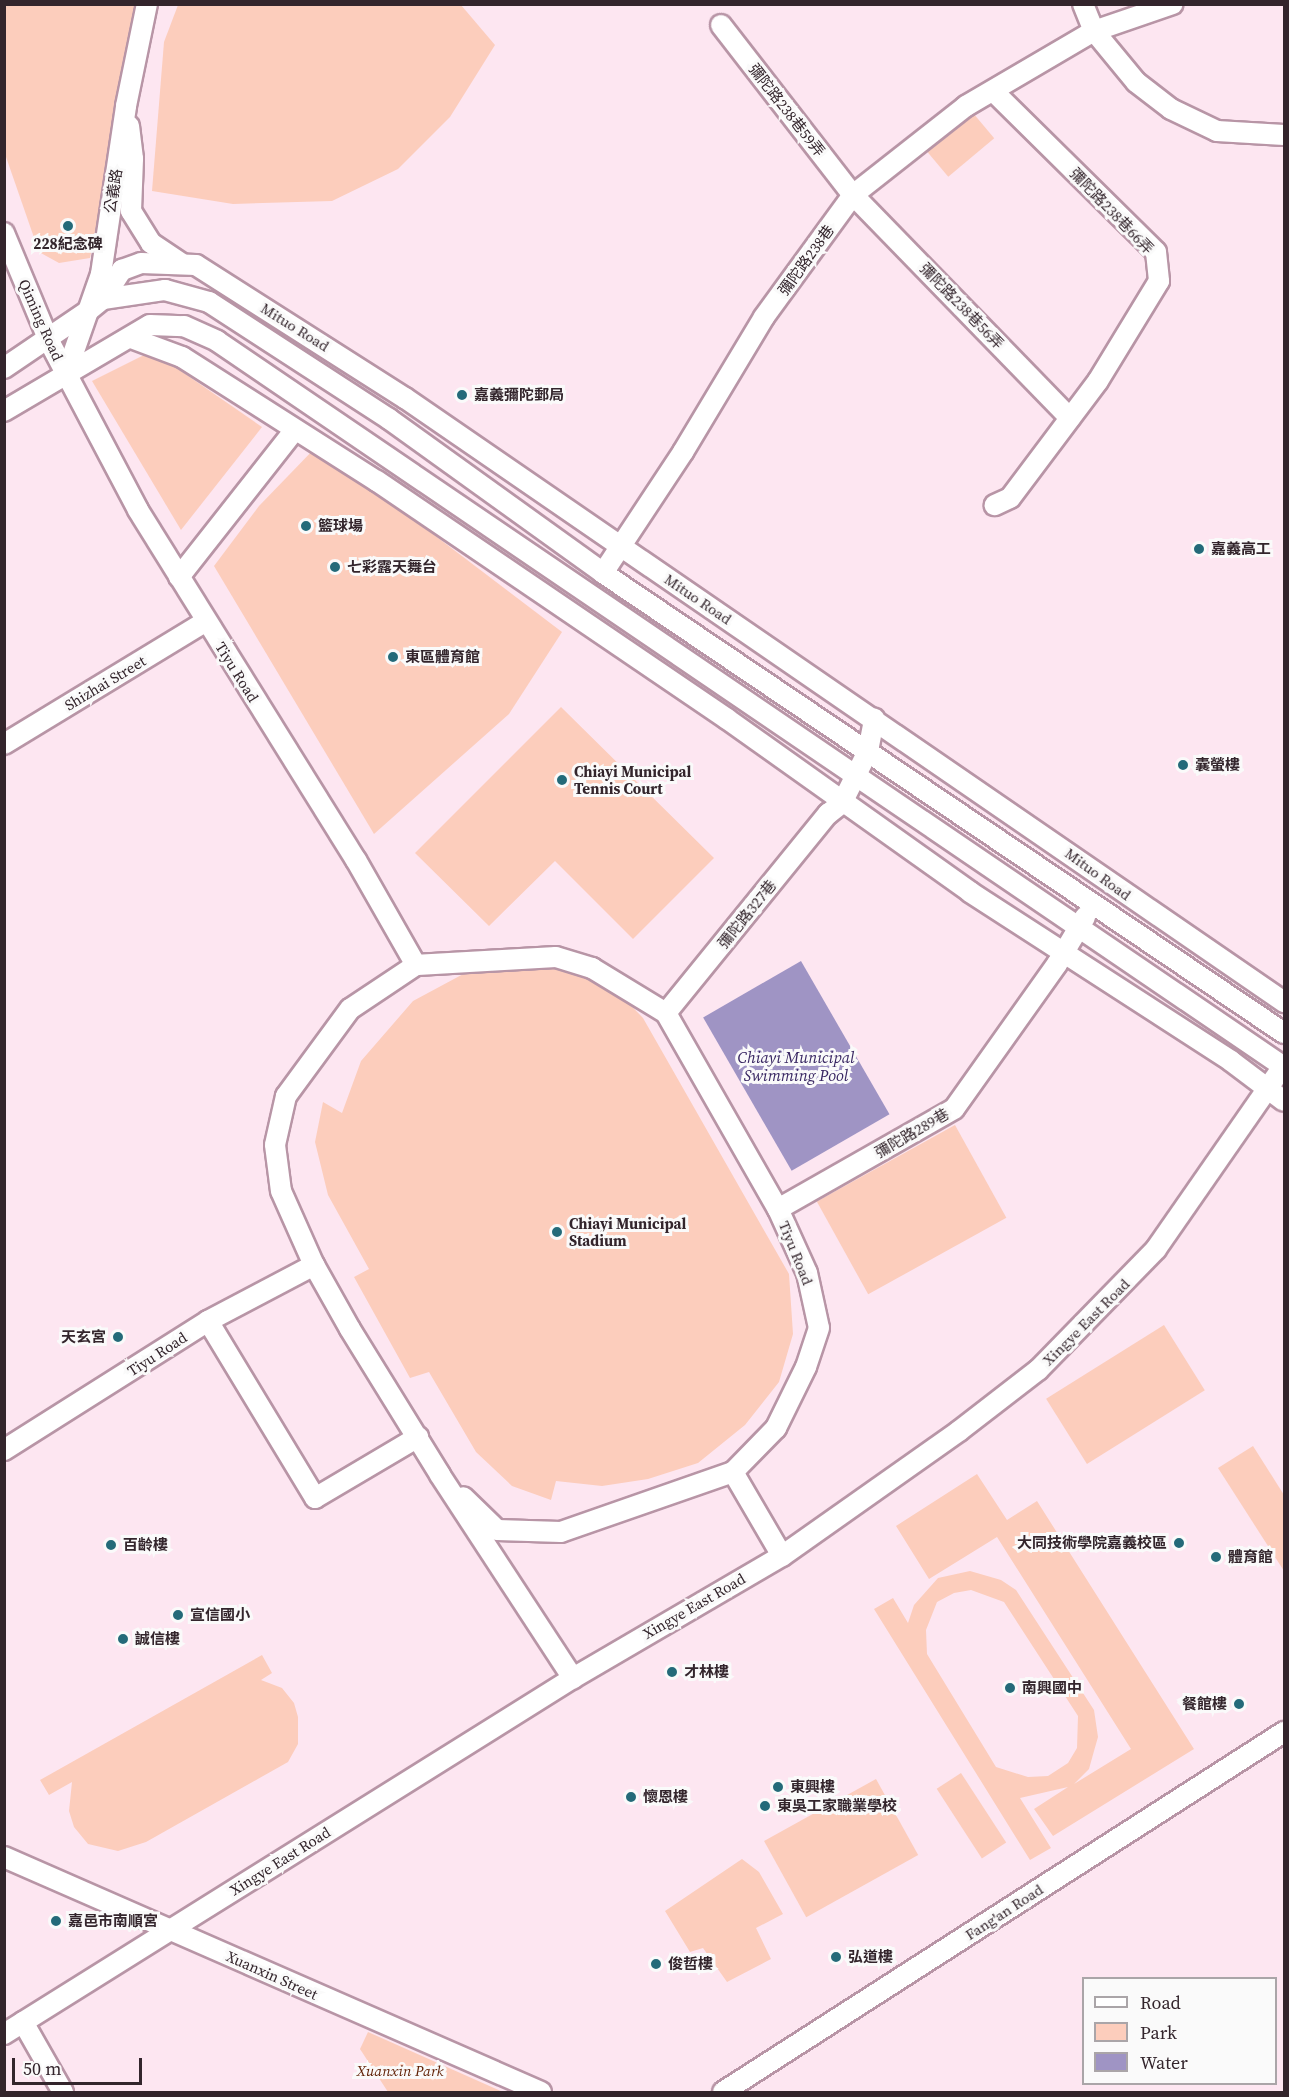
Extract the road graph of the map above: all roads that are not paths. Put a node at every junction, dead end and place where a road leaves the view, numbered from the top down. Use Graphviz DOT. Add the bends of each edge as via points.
graph roads {
  1 [pos="147,4"];
  2 [pos="1083,4"];
  3 [pos="1173,4"];
  4 [pos="721,25"];
  5 [pos="1094,31"];
  6 [pos="993,91"];
  7 [pos="126,106"];
  8 [pos="1284,135"];
  9 [pos="853,195"];
  10 [pos="4,232"];
  11 [pos="183,265"];
  12 [pos="96,305"];
  13 [pos="131,338"];
  14 [pos="49,341"];
  15 [pos="4,368"];
  16 [pos="66,374"];
  17 [pos="4,411"];
  18 [pos="1070,418"];
  19 [pos="294,431"];
  20 [pos="995,506"];
  21 [pos="620,546"];
  22 [pos="603,573"];
  23 [pos="179,577"];
  24 [pos="205,622"];
  25 [pos="874,719"];
  26 [pos="4,744"];
  27 [pos="868,751"];
  28 [pos="857,776"];
  29 [pos="835,809"];
  30 [pos="1016,818"];
  31 [pos="1002,840"];
  32 [pos="987,864"];
  33 [pos="1107,881"];
  34 [pos="970,892"];
  35 [pos="1093,904"];
  36 [pos="1080,927"];
  37 [pos="1060,959"];
  38 [pos="416,965"];
  39 [pos="1284,1002"];
  40 [pos="666,1013"];
  41 [pos="1284,1033"];
  42 [pos="1284,1066"];
  43 [pos="1268,1089"];
  44 [pos="1284,1101"];
  45 [pos="778,1209"];
  46 [pos="314,1265"];
  47 [pos="208,1321"];
  48 [pos="418,1437"];
  49 [pos="4,1450"];
  50 [pos="733,1472"];
  51 [pos="440,1475"];
  52 [pos="782,1556"];
  53 [pos="573,1678"];
  54 [pos="1284,1732"];
  55 [pos="4,1857"];
  56 [pos="172,1930"];
  57 [pos="23,2022"];
  58 [pos="4,2034"];
  59 [pos="63,2092"];
  60 [pos="541,2092"];
  61 [pos="723,2092"];
  1 -- 7 [label="street, 公義路"];
  2 -- 5 [label="street"];
  3 -- 5 [label="street, 彌陀路238巷"];
  4 -- 9 [label="street, 彌陀路238巷59弄"];
  5 -- 6 [label="street, 彌陀路238巷"];
  5 -- 8 [label="street" via="1136,82 1171,109 1217,131"];
  6 -- 9 [label="street, 彌陀路238巷" via="966,106"];
  6 -- 18 [label="street, 彌陀路238巷66弄" via="1156,252 1159,281 1098,381"];
  7 -- 11 [label="street" via="133,159 131,211 151,243"];
  7 -- 12 [label="street, 公義路"];
  9 -- 18 [label="street, 彌陀路238巷56弄"];
  9 -- 21 [label="street, 彌陀路238巷" via="764,317 683,452"];
  10 -- 14 [label="street, Qiming Road"];
  11 -- 12 [label="street, Mituo Road" via="141,263 122,270"];
  11 -- 21 [label="street, Mituo Road" via="196,265 325,346"];
  12 -- 14 [label="street, Mituo Road"];
  12 -- 16 [label="street, 公義路"];
  12 -- 22 [label="street, Mituo Road" via="165,290 209,302 389,419"];
  13 -- 16 [label="street"];
  13 -- 19 [label="street" via="182,357"];
  13 -- 28 [label="street" via="150,325 184,326 217,341"];
  14 -- 15 [label="street, Mituo Road"];
  14 -- 16 [label="street, Qiming Road"];
  16 -- 17 [label="street"];
  16 -- 23 [label="street, Tiyu Road" via="138,510"];
  18 -- 20 [label="street, 彌陀路238巷66弄" via="1010,498"];
  19 -- 23 [label="street"];
  19 -- 29 [label="street" via="377,481 728,719"];
  21 -- 22 [label="street, 彌陀路238巷"];
  21 -- 25 [label="street, Mituo Road"];
  22 -- 27 [label="street, Mituo Road"];
  23 -- 24 [label="street, Tiyu Road"];
  24 -- 26 [label="street, Shizhai Street"];
  24 -- 38 [label="street, Tiyu Road" via="356,860"];
  25 -- 27 [label="street, 彌陀路327巷"];
  25 -- 30 [label="street, Mituo Road"];
  27 -- 28 [label="street, 彌陀路327巷"];
  27 -- 31 [label="street, Mituo Road"];
  28 -- 29 [label="street, 彌陀路327巷"];
  28 -- 32 [label="street"];
  29 -- 34 [label="street"];
  29 -- 40 [label="street, 彌陀路327巷"];
  30 -- 31 [label="street"];
  30 -- 33 [label="street, Mituo Road"];
  31 -- 32 [label="street"];
  31 -- 35 [label="street, Mituo Road"];
  32 -- 34 [label="street"];
  32 -- 36 [label="street"];
  33 -- 35 [label="street, 彌陀路289巷"];
  33 -- 39 [label="street, Mituo Road"];
  34 -- 37 [label="street"];
  35 -- 36 [label="street, 彌陀路289巷"];
  35 -- 41 [label="street, Mituo Road"];
  36 -- 37 [label="street, 彌陀路289巷"];
  36 -- 42 [label="street"];
  37 -- 43 [label="street"];
  37 -- 45 [label="street, 彌陀路289巷" via="954,1109"];
  38 -- 40 [label="street, Tiyu Road" via="556,957 609,976"];
  38 -- 46 [label="street, Tiyu Road" via="350,1009 286,1096 276,1145 281,1191"];
  40 -- 45 [label="street, Tiyu Road"];
  42 -- 43 [label="street, Xingye East Road"];
  43 -- 44 [label="street"];
  43 -- 52 [label="street, Xingye East Road" via="1156,1249 1038,1370"];
  45 -- 50 [label="street, Tiyu Road" via="807,1273 819,1328 806,1367 776,1428"];
  46 -- 47 [label="street, Tiyu Road"];
  46 -- 48 [label="street, Tiyu Road"];
  47 -- 48 [label="street" via="315,1498"];
  47 -- 49 [label="street, Tiyu Road"];
  48 -- 51 [label="street, Tiyu Road"];
  50 -- 51 [label="street, Tiyu Road" via="561,1532 497,1530"];
  50 -- 52 [label="street"];
  51 -- 53 [label="street, Tiyu Road"];
  52 -- 53 [label="street, Xingye East Road"];
  53 -- 56 [label="street, Xingye East Road"];
  54 -- 61 [label="street, Fang'an Road"];
  55 -- 56 [label="street, Xuanxin Street"];
  56 -- 57 [label="street, Xingye East Road"];
  56 -- 60 [label="street, Xuanxin Street"];
  57 -- 58 [label="street, Xingye East Road"];
  57 -- 59 [label="street"];
}
